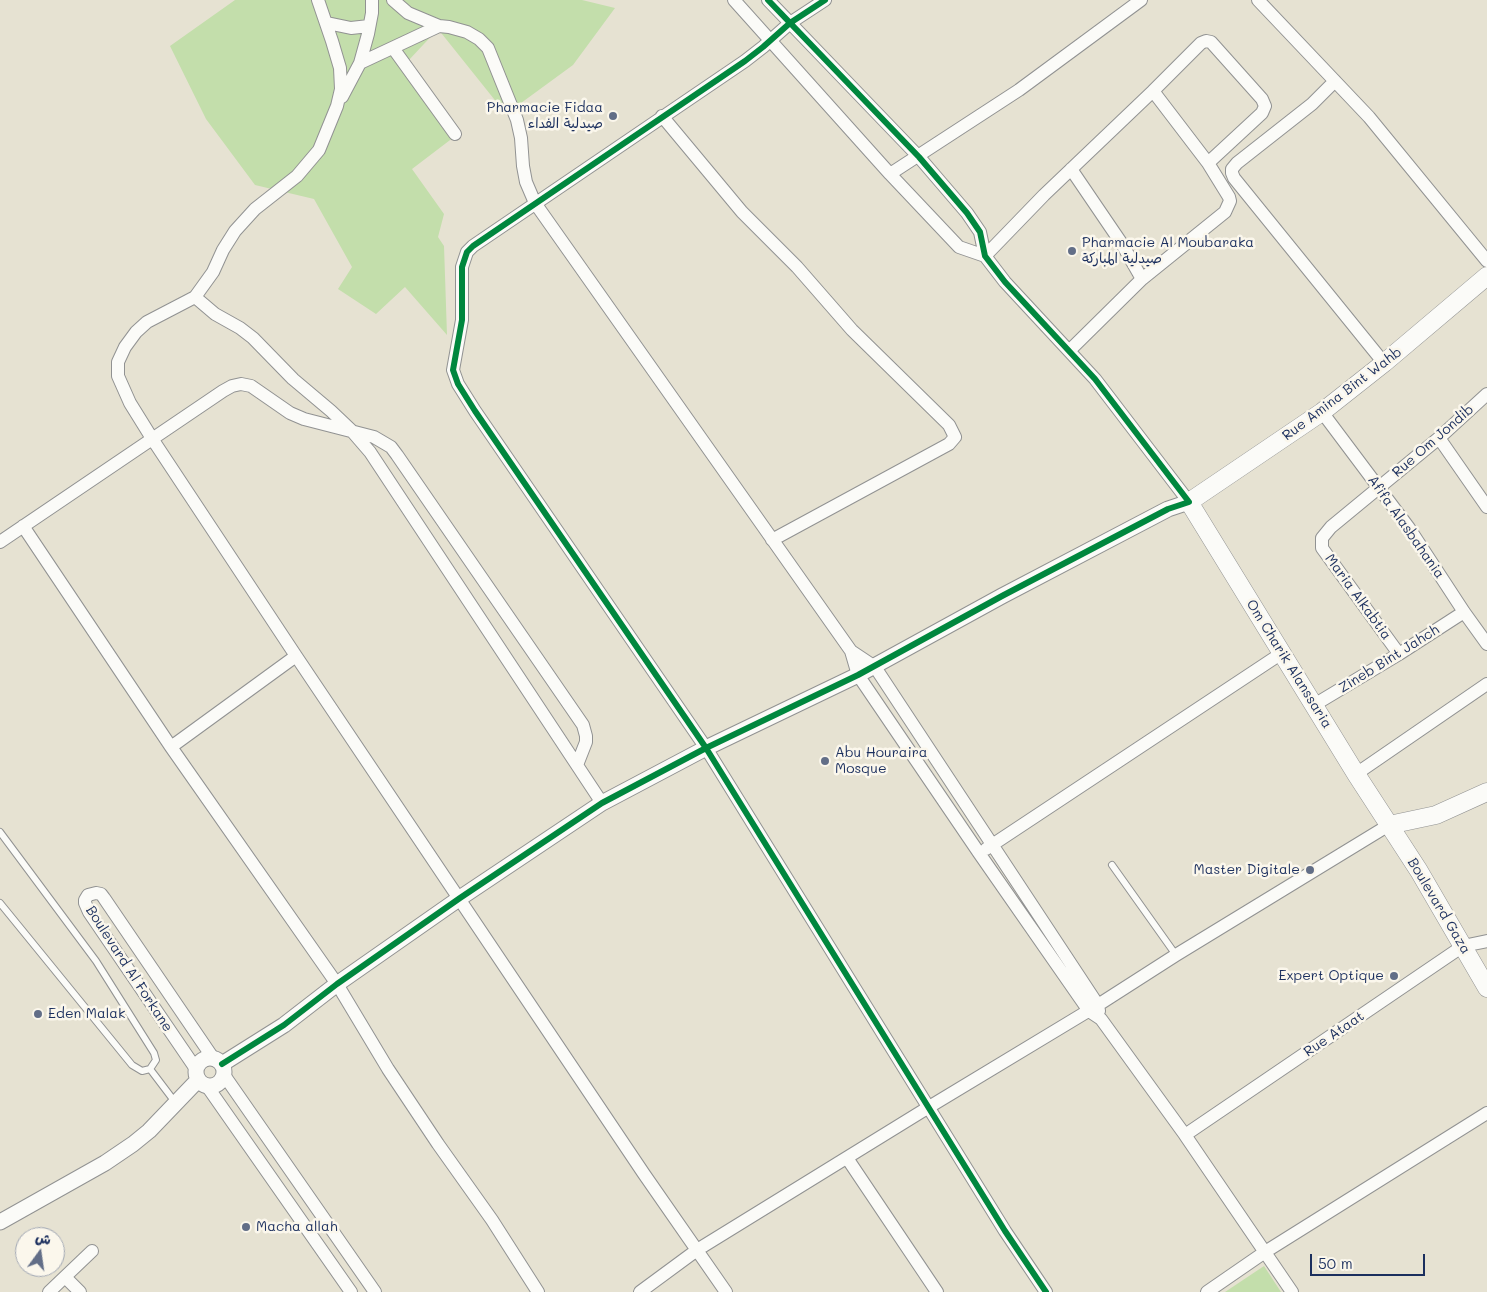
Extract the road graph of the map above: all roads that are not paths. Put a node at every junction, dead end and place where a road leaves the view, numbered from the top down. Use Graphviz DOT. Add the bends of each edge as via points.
graph roads {
  1 [pos="318,0"];
  2 [pos="372,0"];
  3 [pos="393,0"];
  4 [pos="734,0"];
  5 [pos="768,0"];
  6 [pos="825,0"];
  7 [pos="1141,0"];
  8 [pos="1258,0"];
  9 [pos="326,23"];
  10 [pos="790,23"];
  11 [pos="370,26"];
  12 [pos="439,26"];
  13 [pos="771,40"];
  14 [pos="393,48"];
  15 [pos="360,62"];
  16 [pos="1335,82"];
  17 [pos="1153,91"];
  18 [pos="337,106"];
  19 [pos="662,116"];
  20 [pos="455,134"];
  21 [pos="919,156"];
  22 [pos="1208,163"];
  23 [pos="1071,169"];
  24 [pos="890,174"];
  25 [pos="535,203"];
  26 [pos="984,256"];
  27 [pos="1487,261"];
  28 [pos="1487,276"];
  29 [pos="1142,279"];
  30 [pos="195,297"];
  31 [pos="1069,351"];
  32 [pos="1384,363"];
  33 [pos="1487,394"];
  34 [pos="1322,412"];
  35 [pos="351,430"];
  36 [pos="1439,438"];
  37 [pos="153,440"];
  38 [pos="1379,488"];
  39 [pos="1483,492"];
  40 [pos="1190,502"];
  41 [pos="1487,507"];
  42 [pos="23,526"];
  43 [pos="1322,538"];
  44 [pos="772,540"];
  45 [pos="0,542"];
  46 [pos="1464,612"];
  47 [pos="1487,644"];
  48 [pos="851,651"];
  49 [pos="1282,653"];
  50 [pos="1399,654"];
  51 [pos="296,656"];
  52 [pos="875,667"];
  53 [pos="858,675"];
  54 [pos="1487,684"];
  55 [pos="1314,704"];
  56 [pos="171,747"];
  57 [pos="706,748"];
  58 [pos="577,766"];
  59 [pos="1356,774"];
  60 [pos="1487,792"];
  61 [pos="602,803"];
  62 [pos="1389,825"];
  63 [pos="0,832"];
  64 [pos="993,844"];
  65 [pos="979,853"];
  66 [pos="1112,866"];
  67 [pos="460,898"];
  68 [pos="0,903"];
  69 [pos="1487,941"];
  70 [pos="1463,946"];
  71 [pos="1176,955"];
  72 [pos="337,984"];
  73 [pos="1487,988"];
  74 [pos="1094,1008"];
  75 [pos="219,1065"];
  76 [pos="150,1069"];
  77 [pos="200,1078"];
  78 [pos="176,1103"];
  79 [pos="929,1107"];
  80 [pos="1487,1113"];
  81 [pos="1185,1136"];
  82 [pos="847,1158"];
  83 [pos="0,1222"];
  84 [pos="697,1250"];
  85 [pos="92,1251"];
  86 [pos="1264,1252"];
  87 [pos="65,1276"];
  88 [pos="64,1277"];
  89 [pos="49,1292"];
  90 [pos="80,1292"];
  91 [pos="351,1292"];
  92 [pos="374,1292"];
  93 [pos="538,1292"];
  94 [pos="640,1292"];
  95 [pos="726,1292"];
  96 [pos="937,1292"];
  97 [pos="1046,1292"];
  98 [pos="1207,1292"];
  99 [pos="1292,1292"];
  1 -- 9 [label="street"];
  2 -- 11 [label="street"];
  3 -- 12 [label="street" via="408,13"];
  4 -- 13 [label="street"];
  5 -- 10 [label="street"];
  6 -- 10 [label="street"];
  7 -- 21 [label="street" via="1019,90"];
  8 -- 16 [label="street"];
  9 -- 11 [label="street" via="351,28"];
  9 -- 18 [label="street" via="340,68 341,89"];
  10 -- 13 [label="street"];
  10 -- 21 [label="street"];
  11 -- 15 [label="street"];
  12 -- 14 [label="street"];
  12 -- 25 [label="street" via="467,32 488,48 517,120 526,182"];
  13 -- 19 [label="street"];
  13 -- 24 [label="street"];
  14 -- 15 [label="street"];
  14 -- 20 [label="street"];
  15 -- 18 [label="street"];
  16 -- 27 [label="street" via="1369,117"];
  16 -- 32 [label="street" via="1237,164 1232,169 1232,176"];
  17 -- 22 [label="street"];
  17 -- 22 [label="street" via="1206,41 1262,99 1265,111"];
  17 -- 23 [label="street"];
  18 -- 30 [label="street" via="309,163 255,209 235,231"];
  19 -- 25 [label="street"];
  19 -- 44 [label="street" via="742,212 797,267 852,330 948,425 955,437 948,444"];
  21 -- 24 [label="street"];
  21 -- 26 [label="street" via="980,232"];
  22 -- 29 [label="street" via="1229,197 1228,209"];
  23 -- 26 [label="street"];
  23 -- 29 [label="street"];
  24 -- 26 [label="street" via="959,247"];
  25 -- 44 [label="street"];
  25 -- 57 [label="street" via="467,252 462,267 462,320 453,366 455,378"];
  26 -- 31 [label="street"];
  28 -- 32 [label="main road, Rue Amina Bint Wahb"];
  29 -- 31 [label="street"];
  30 -- 35 [label="street" via="253,338 292,379"];
  30 -- 37 [label="street" via="147,322 125,346 118,362 118,376 130,403"];
  31 -- 40 [label="street" via="1095,379"];
  32 -- 34 [label="main road, Rue Amina Bint Wahb"];
  33 -- 36 [label="street, Rue Om Jondib"];
  34 -- 38 [label="street, Afifa Alasbahania"];
  34 -- 40 [label="main road, Rue Amina Bint Wahb"];
  35 -- 37 [label="street" via="304,419 276,405 260,391 241,384 223,391"];
  35 -- 58 [label="street" via="370,452"];
  35 -- 58 [label="street" via="383,441 397,454 583,725 586,742"];
  36 -- 38 [label="street, Rue Om Jondib"];
  36 -- 39 [label="street"];
  37 -- 42 [label="street"];
  37 -- 51 [label="street"];
  38 -- 43 [label="street, Rue Om Jondib"];
  38 -- 46 [label="street, Afifa Alasbahania"];
  39 -- 41 [label="street"];
  40 -- 49 [label="main road, Om Charik Alanssaria"];
  40 -- 52 [label="street" via="1168,509"];
  42 -- 45 [label="street"];
  42 -- 56 [label="street"];
  43 -- 50 [label="street, Maria Alkabtia" via="1322,548"];
  44 -- 48 [label="street"];
  46 -- 47 [label="street, Afifa Alasbahania"];
  46 -- 50 [label="street, Zineb Bint Jahch"];
  48 -- 52 [label="street"];
  48 -- 53 [label="street"];
  49 -- 55 [label="main road, Om Charik Alanssaria"];
  49 -- 64 [label="street"];
  50 -- 55 [label="street, Zineb Bint Jahch"];
  51 -- 56 [label="street"];
  51 -- 67 [label="street"];
  52 -- 53 [label="street"];
  52 -- 64 [label="street"];
  53 -- 57 [label="street"];
  53 -- 65 [label="street"];
  54 -- 59 [label="street"];
  55 -- 59 [label="main road, Om Charik Alanssaria"];
  56 -- 72 [label="street"];
  57 -- 61 [label="street"];
  57 -- 79 [label="street"];
  58 -- 61 [label="street"];
  59 -- 62 [label="main road, Om Charik Alanssaria"];
  60 -- 62 [label="main road" via="1436,815"];
  61 -- 67 [label="street"];
  62 -- 70 [label="main road, Boulevard Gaza"];
  62 -- 71 [label="street"];
  63 -- 76 [label="lane" via="102,969 154,1053 156,1060"];
  64 -- 65 [label="street"];
  64 -- 74 [label="street"];
  65 -- 74 [label="street"];
  66 -- 71 [label="lane"];
  67 -- 72 [label="street"];
  67 -- 84 [label="street"];
  68 -- 76 [label="lane" via="132,1065 142,1071"];
  69 -- 70 [label="street, Rue Ataat"];
  70 -- 73 [label="main road, Boulevard Gaza"];
  70 -- 81 [label="street, Rue Ataat"];
  71 -- 74 [label="street"];
  72 -- 75 [label="street" via="284,1025"];
  72 -- 93 [label="street" via="388,1068"];
  74 -- 79 [label="street"];
  74 -- 81 [label="street"];
  75 -- 77 [label="street" via="202,1060"];
  75 -- 77 [label="street" via="218,1084"];
  75 -- 77 [label="street, Boulevard Al Forkane" via="101,894 88,895 85,903 89,912"];
  75 -- 92 [label="street, Boulevard Al Forkane"];
  76 -- 78 [label="lane"];
  77 -- 78 [label="street"];
  77 -- 91 [label="street, Boulevard Al Forkane"];
  78 -- 83 [label="street" via="150,1131 126,1149"];
  79 -- 82 [label="street"];
  79 -- 97 [label="street" via="1005,1232"];
  80 -- 86 [label="street"];
  81 -- 86 [label="street"];
  82 -- 84 [label="street"];
  82 -- 96 [label="street"];
  84 -- 94 [label="street"];
  84 -- 95 [label="street"];
  85 -- 87 [label="street"];
  86 -- 98 [label="street"];
  86 -- 99 [label="street"];
  87 -- 90 [label="street"];
  88 -- 89 [label="street"];
}
